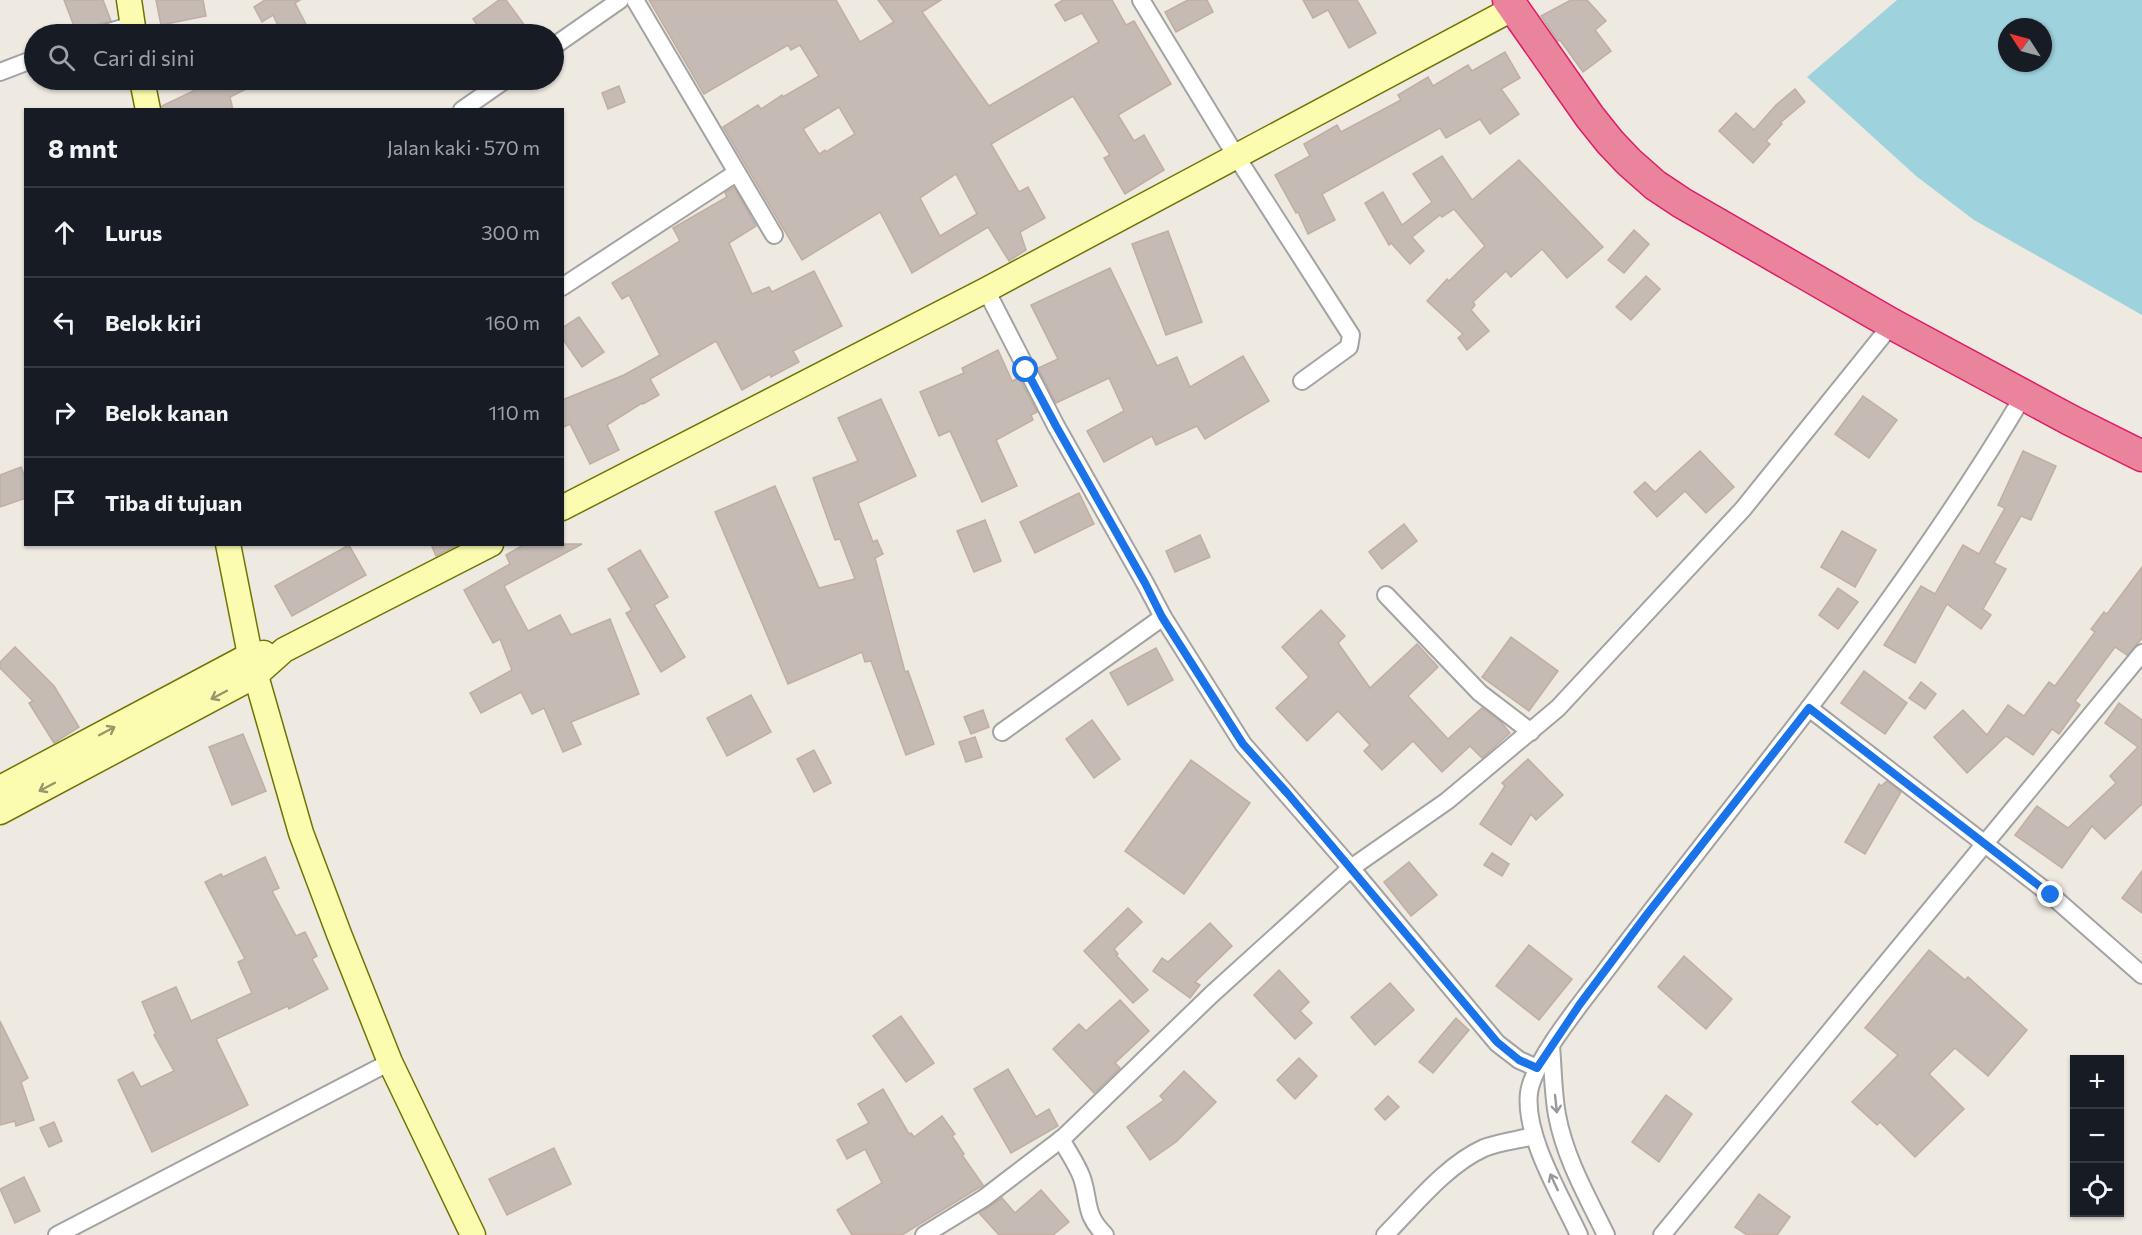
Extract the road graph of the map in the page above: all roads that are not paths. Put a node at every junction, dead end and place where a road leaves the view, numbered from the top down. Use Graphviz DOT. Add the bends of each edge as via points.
graph roads {
  1 [pos="129,0"];
  2 [pos="620,0"];
  3 [pos="635,0"];
  4 [pos="1141,0"];
  5 [pos="1510,4"];
  6 [pos="132,24"];
  7 [pos="564,39"];
  8 [pos="24,63"];
  9 [pos="0,72"];
  10 [pos="144,90"];
  11 [pos="491,90"];
  12 [pos="148,108"];
  13 [pos="465,108"];
  14 [pos="1236,156"];
  15 [pos="736,173"];
  16 [pos="774,236"];
  17 [pos="564,286"];
  18 [pos="986,290"];
  19 [pos="1892,324"];
  20 [pos="1302,381"];
  21 [pos="2024,395"];
  22 [pos="2142,456"];
  23 [pos="564,507"];
  24 [pos="228,546"];
  25 [pos="487,546"];
  26 [pos="1386,595"];
  27 [pos="1162,617"];
  28 [pos="2142,653"];
  29 [pos="252,666"];
  30 [pos="1809,708"];
  31 [pos="1002,732"];
  32 [pos="1531,732"];
  33 [pos="0,788"];
  34 [pos="0,812"];
  35 [pos="1985,843"];
  36 [pos="1351,868"];
  37 [pos="2142,975"];
  38 [pos="1551,1046"];
  39 [pos="390,1062"];
  40 [pos="1537,1068"];
  41 [pos="1534,1136"];
  42 [pos="1061,1139"];
  43 [pos="57,1235"];
  44 [pos="473,1235"];
  45 [pos="924,1235"];
  46 [pos="1106,1235"];
  47 [pos="1385,1235"];
  48 [pos="1579,1235"];
  49 [pos="1606,1235"];
  50 [pos="1662,1235"];
  1 -- 6 [label="main road"];
  2 -- 7 [label="street"];
  3 -- 15 [label="street"];
  4 -- 14 [label="street"];
  5 -- 14 [label="main road"];
  5 -- 19 [label="highway" via="1610,142 1655,185"];
  8 -- 9 [label="street"];
  10 -- 12 [label="main road"];
  11 -- 13 [label="street"];
  14 -- 18 [label="main road"];
  14 -- 20 [label="street" via="1351,335 1349,347"];
  15 -- 16 [label="street"];
  15 -- 17 [label="street"];
  18 -- 23 [label="main road"];
  18 -- 27 [label="street"];
  19 -- 21 [label="highway"];
  19 -- 32 [label="street" via="1743,509 1558,708"];
  21 -- 22 [label="highway"];
  21 -- 30 [label="street" via="1932,542"];
  24 -- 29 [label="main road"];
  25 -- 29 [label="main road"];
  26 -- 32 [label="street" via="1480,693"];
  27 -- 31 [label="street"];
  27 -- 36 [label="street" via="1243,744"];
  28 -- 35 [label="street"];
  33 -- 29 [label="main road, one-way"];
  29 -- 34 [label="main road, one-way"];
  29 -- 39 [label="main road" via="301,833"];
  30 -- 35 [label="street"];
  30 -- 38 [label="street" via="1648,913"];
  32 -- 36 [label="street" via="1447,801"];
  35 -- 37 [label="street"];
  35 -- 50 [label="street"];
  36 -- 40 [label="street" via="1497,1042 1519,1060"];
  36 -- 42 [label="street" via="1210,995"];
  38 -- 40 [label="street"];
  38 -- 49 [label="street, one-way" via="1562,1136 1570,1162"];
  39 -- 43 [label="street"];
  39 -- 44 [label="main road"];
  40 -- 41 [label="street" via="1529,1106"];
  41 -- 47 [label="street" via="1472,1154 1449,1171"];
  48 -- 41 [label="street, one-way"];
  42 -- 45 [label="street" via="984,1198"];
  42 -- 46 [label="street" via="1080,1173 1090,1215"];
}
